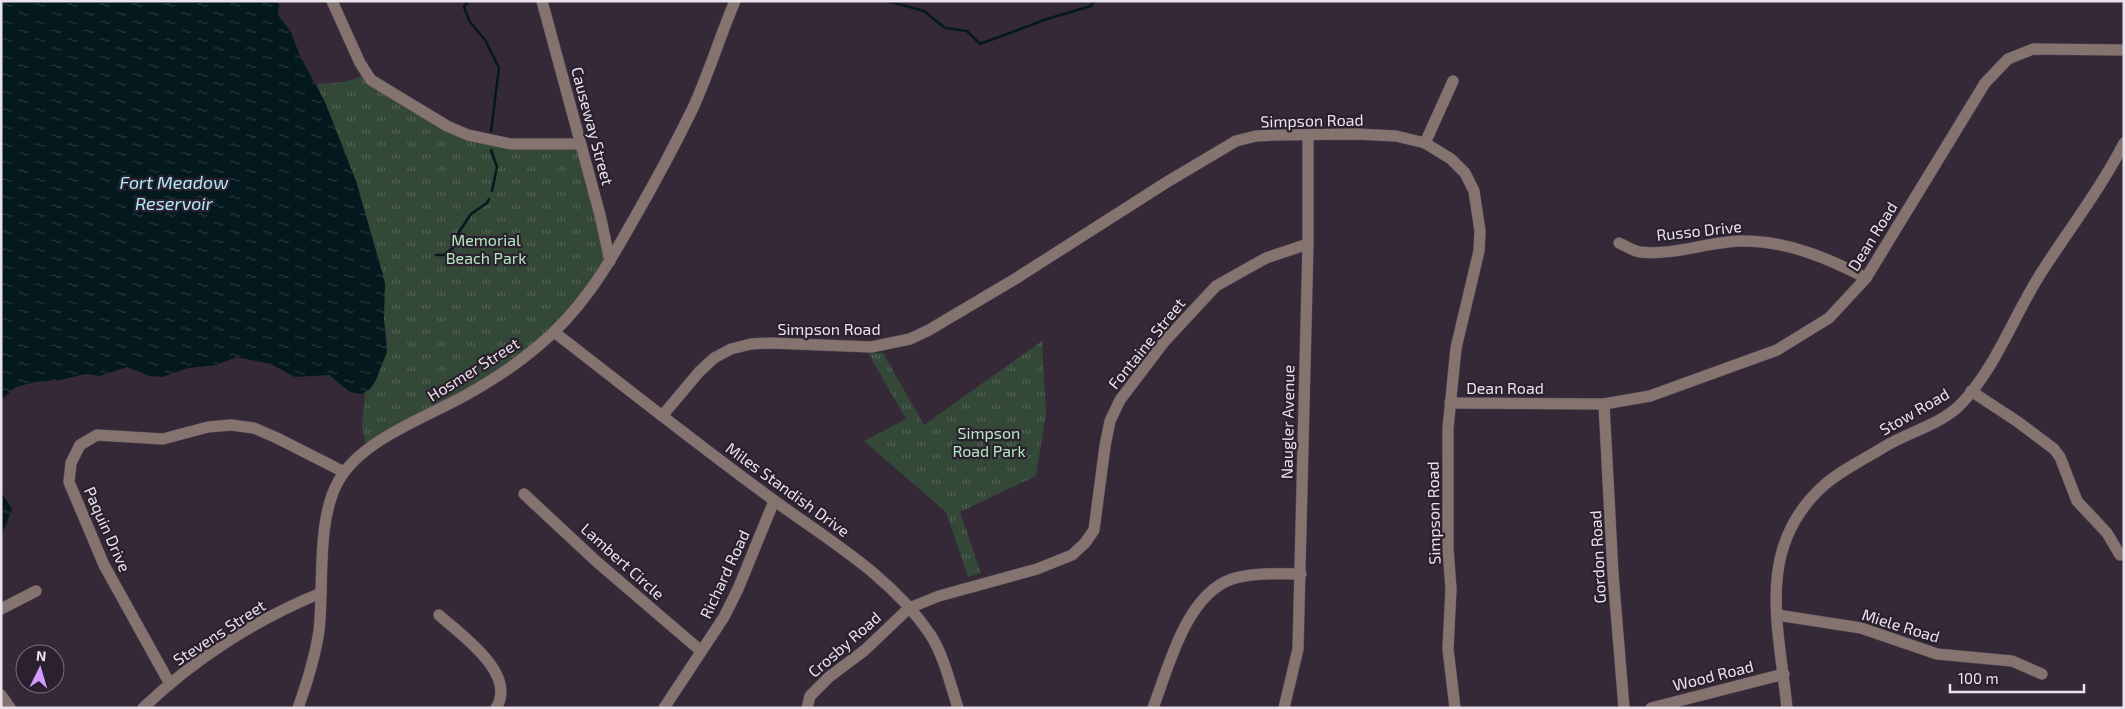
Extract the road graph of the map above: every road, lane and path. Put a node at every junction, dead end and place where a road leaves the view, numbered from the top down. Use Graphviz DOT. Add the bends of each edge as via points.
graph roads {
  1 [pos="332,1"];
  2 [pos="542,1"];
  3 [pos="735,1"];
  4 [pos="2124,50"];
  5 [pos="1453,81"];
  6 [pos="1308,135"];
  7 [pos="1425,142"];
  8 [pos="2124,143"];
  9 [pos="580,144"];
  10 [pos="1619,243"];
  11 [pos="1308,244"];
  12 [pos="610,261"];
  13 [pos="1866,278"];
  14 [pos="554,332"];
  15 [pos="1971,391"];
  16 [pos="1450,403"];
  17 [pos="1604,404"];
  18 [pos="662,416"];
  19 [pos="344,472"];
  20 [pos="524,494"];
  21 [pos="774,501"];
  22 [pos="2120,555"];
  23 [pos="1301,574"];
  24 [pos="36,590"];
  25 [pos="321,593"];
  26 [pos="1,608"];
  27 [pos="909,608"];
  28 [pos="439,615"];
  29 [pos="1777,616"];
  30 [pos="701,651"];
  31 [pos="1784,674"];
  32 [pos="2042,674"];
  33 [pos="170,684"];
  34 [pos="1,696"];
  35 [pos="10,708"];
  36 [pos="143,708"];
  37 [pos="298,708"];
  38 [pos="496,708"];
  39 [pos="664,708"];
  40 [pos="807,708"];
  41 [pos="958,708"];
  42 [pos="1153,708"];
  43 [pos="1284,708"];
  44 [pos="1455,708"];
  45 [pos="1624,708"];
  46 [pos="1651,708"];
  47 [pos="1787,708"];
  1 -- 9 [label="street" via="371,80 435,120 468,135 511,144"];
  2 -- 9 [label="street, Causeway Street"];
  3 -- 12 [label="street, Hosmer Street" via="693,106"];
  4 -- 13 [label="street, Dean Road" via="2032,49 2008,59 1985,83"];
  5 -- 7 [label="street"];
  6 -- 7 [label="street, Simpson Road" via="1376,135"];
  6 -- 11 [label="street, Naugler Avenue"];
  6 -- 18 [label="street, Simpson Road" via="1256,136 1218,150 1015,279 910,339 871,347 771,343 732,349 714,358 699,372"];
  7 -- 16 [label="street, Simpson Road" via="1451,159 1465,174 1479,210 1479,250 1456,348"];
  8 -- 15 [label="street, Stow Road"];
  9 -- 12 [label="street, Causeway Street"];
  10 -- 13 [label="street, Russo Drive" via="1646,252 1742,241 1762,242 1800,249"];
  11 -- 23 [label="street, Naugler Avenue"];
  11 -- 27 [label="street, Fontaine Street" via="1266,258 1216,286 1164,342 1120,400 1110,421 1094,530 1072,555"];
  12 -- 14 [label="street, Hosmer Street" via="580,304"];
  13 -- 17 [label="street, Dean Road" via="1829,318 1777,350 1650,396"];
  14 -- 18 [label="street, Miles Standish Drive"];
  14 -- 19 [label="street, Hosmer Street" via="502,374 367,450"];
  15 -- 22 [label="street" via="2054,449 2077,501 2107,533"];
  15 -- 29 [label="street, Stow Road" via="1960,405 1943,417 1838,474 1808,501 1786,535 1780,554 1776,574"];
  16 -- 17 [label="street, Dean Road"];
  16 -- 44 [label="street, Simpson Road" via="1448,549 1451,589 1448,649"];
  17 -- 45 [label="street, Gordon Road"];
  18 -- 21 [label="street, Miles Standish Drive"];
  19 -- 25 [label="street, Hosmer Street" via="333,491 327,512"];
  19 -- 33 [label="street, Paquin Drive" via="254,428 231,425 208,427 163,439 97,435 80,445 71,463 69,482 104,565"];
  20 -- 30 [label="street, Lambert Circle"];
  21 -- 27 [label="street, Miles Standish Drive" via="861,563"];
  21 -- 30 [label="street, Richard Road" via="738,589"];
  23 -- 42 [label="street" via="1263,574 1232,579 1207,592 1192,614"];
  23 -- 43 [label="street, Naugler Avenue" via="1298,648"];
  24 -- 26 [label="street"];
  25 -- 33 [label="street, Stevens Street" via="258,624"];
  25 -- 37 [label="street, Hosmer Street" via="315,653"];
  27 -- 40 [label="street, Crosby Road" via="810,696"];
  27 -- 41 [label="street, Miles Standish Drive" via="940,652"];
  28 -- 38 [label="street" via="496,670 500,685"];
  29 -- 31 [label="street, Stow Road"];
  29 -- 32 [label="street, Miele Road" via="1861,628 1937,654 2012,661"];
  30 -- 39 [label="street, Richard Road"];
  31 -- 46 [label="street, Wood Road"];
  31 -- 47 [label="street, Stow Road"];
  33 -- 36 [label="street, Stevens Street"];
  34 -- 35 [label="street"];
}
